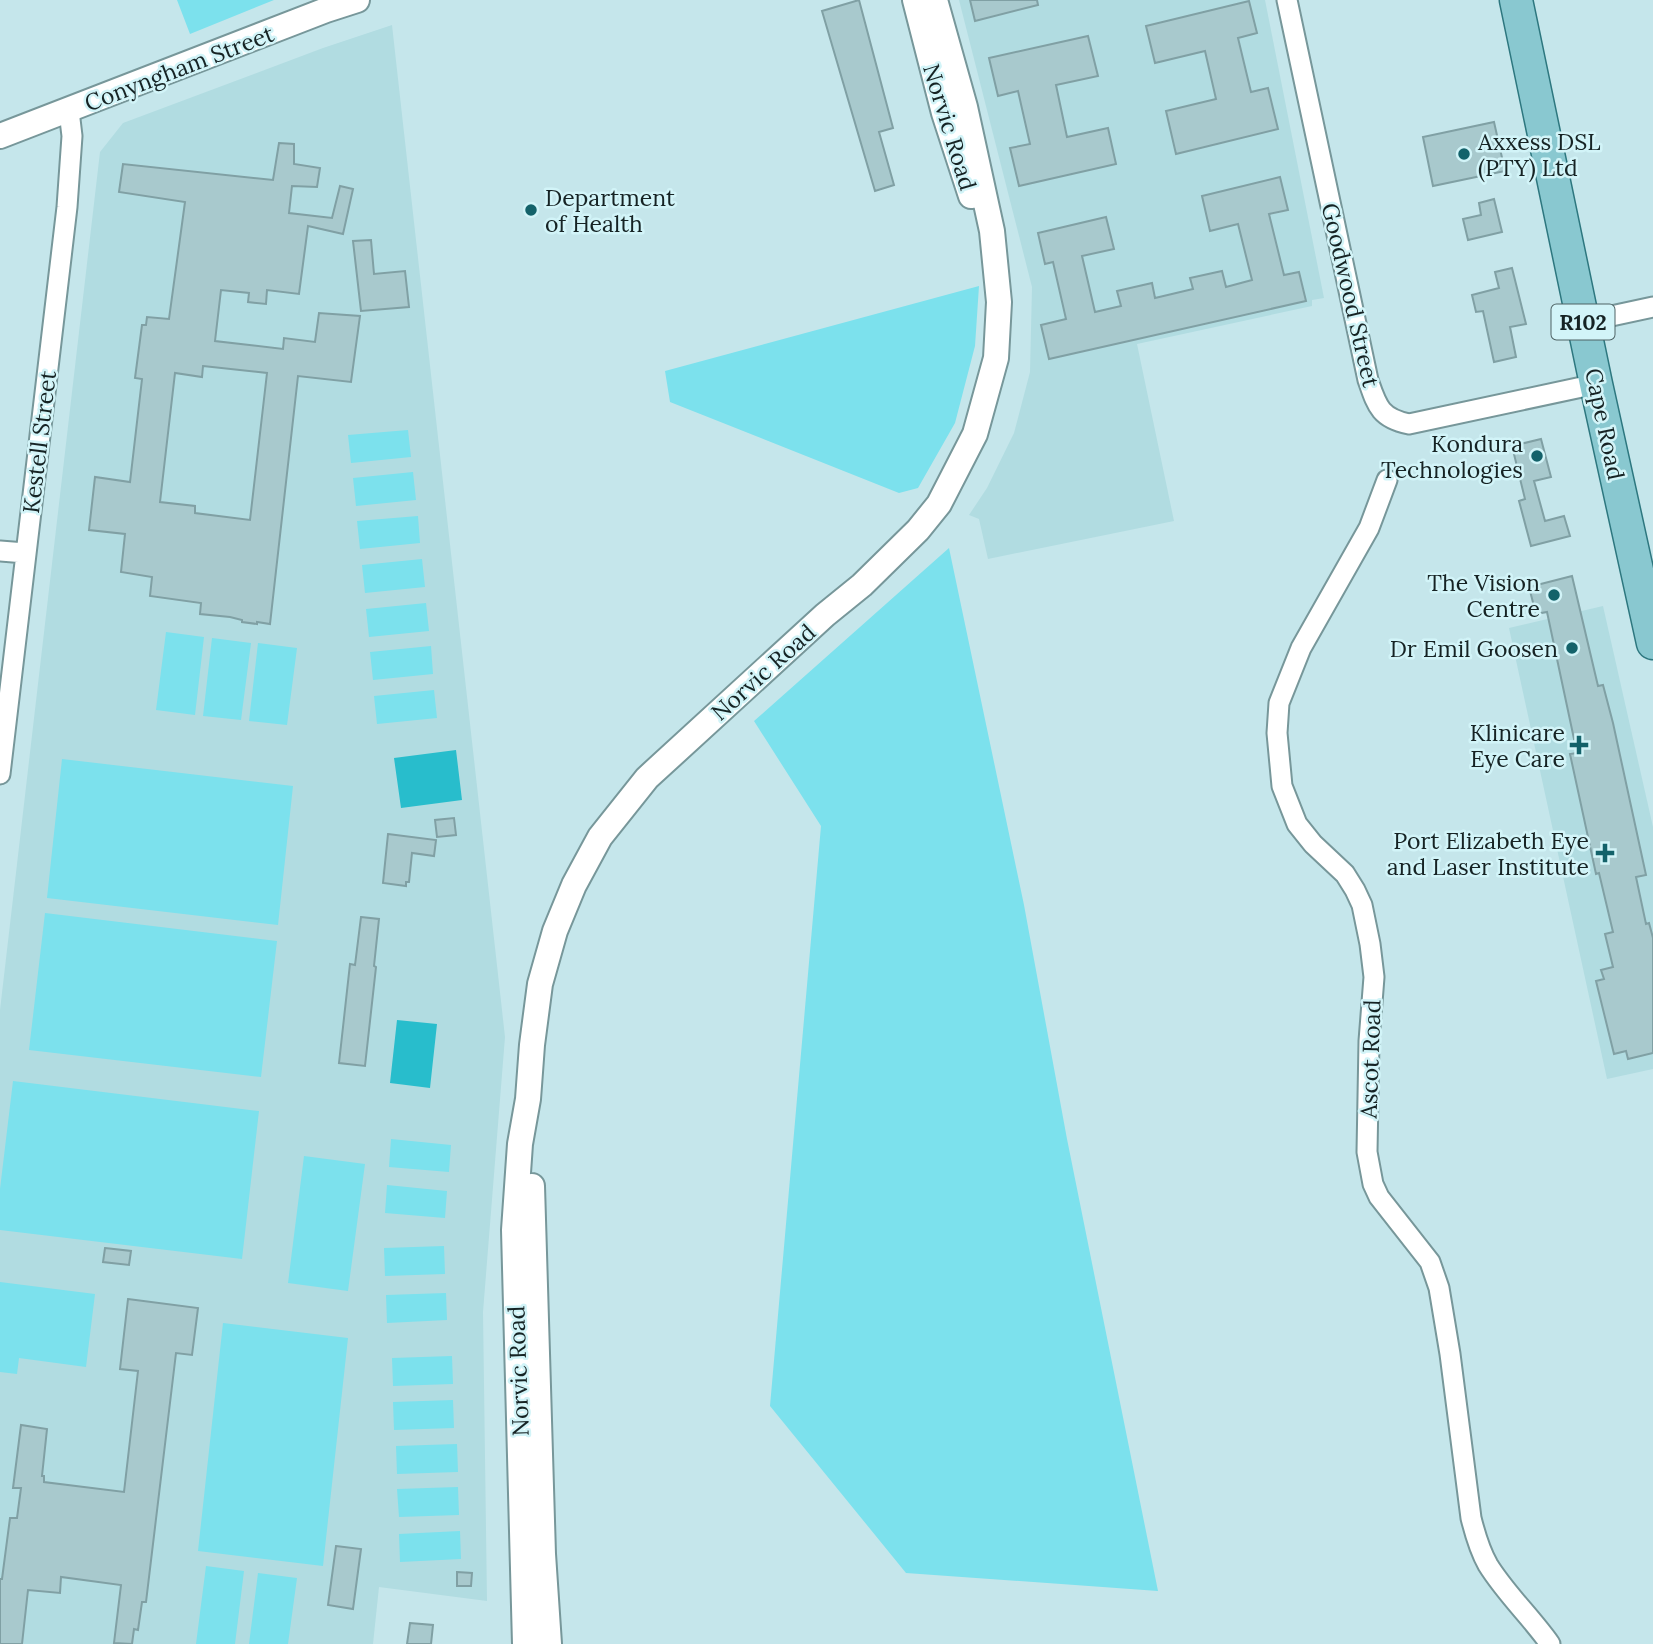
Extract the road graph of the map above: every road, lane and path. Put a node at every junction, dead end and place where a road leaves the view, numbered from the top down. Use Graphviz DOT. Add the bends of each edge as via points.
graph roads {
  1 [pos="357,0"];
  2 [pos="915,0"];
  3 [pos="935,0"];
  4 [pos="1287,0"];
  5 [pos="1516,0"];
  6 [pos="1538,0"];
  7 [pos="324,5"];
  8 [pos="69,111"];
  9 [pos="0,136"];
  10 [pos="993,252"];
  11 [pos="1653,307"];
  12 [pos="1602,318"];
  13 [pos="1596,383"];
  14 [pos="1387,480"];
  15 [pos="1653,545"];
  16 [pos="0,551"];
  17 [pos="25,553"];
  18 [pos="1653,643"];
  19 [pos="0,774"];
  20 [pos="528,1099"];
  21 [pos="525,1644"];
  22 [pos="549,1644"];
  23 [pos="1550,1644"];
  1 -- 7 [label="street, Conyngham Street"];
  2 -- 10 [label="street, Norvic Road" via="944,113"];
  3 -- 10 [label="street, Norvic Road" via="965,107"];
  4 -- 13 [label="street, Goodwood Street" via="1368,380 1384,415 1409,424"];
  5 -- 13 [label="main road, Cape Road / R102"];
  6 -- 12 [label="main road, Cape Road / R102"];
  7 -- 8 [label="street, Conyngham Street"];
  8 -- 9 [label="street, Conyngham Street"];
  8 -- 17 [label="street, Kestell Street" via="72,136 67,207"];
  10 -- 20 [label="street, Norvic Road" via="999,302 996,358 975,434 939,504 862,585 646,778 600,836 574,885 547,956"];
  11 -- 12 [label="street"];
  12 -- 15 [label="main road, Cape Road / R102"];
  13 -- 18 [label="main road, Cape Road / R102"];
  14 -- 23 [label="street, Ascot Road" via="1369,528 1301,648 1279,703 1282,786 1297,824 1345,873 1362,905 1374,977 1367,1152 1373,1184 1430,1262 1439,1288 1478,1543 1503,1586"];
  16 -- 17 [label="street"];
  17 -- 19 [label="street, Kestell Street"];
  20 -- 21 [label="street, Norvic Road" via="514,1230"];
  20 -- 22 [label="street, Norvic Road" via="533,1129"];
}
